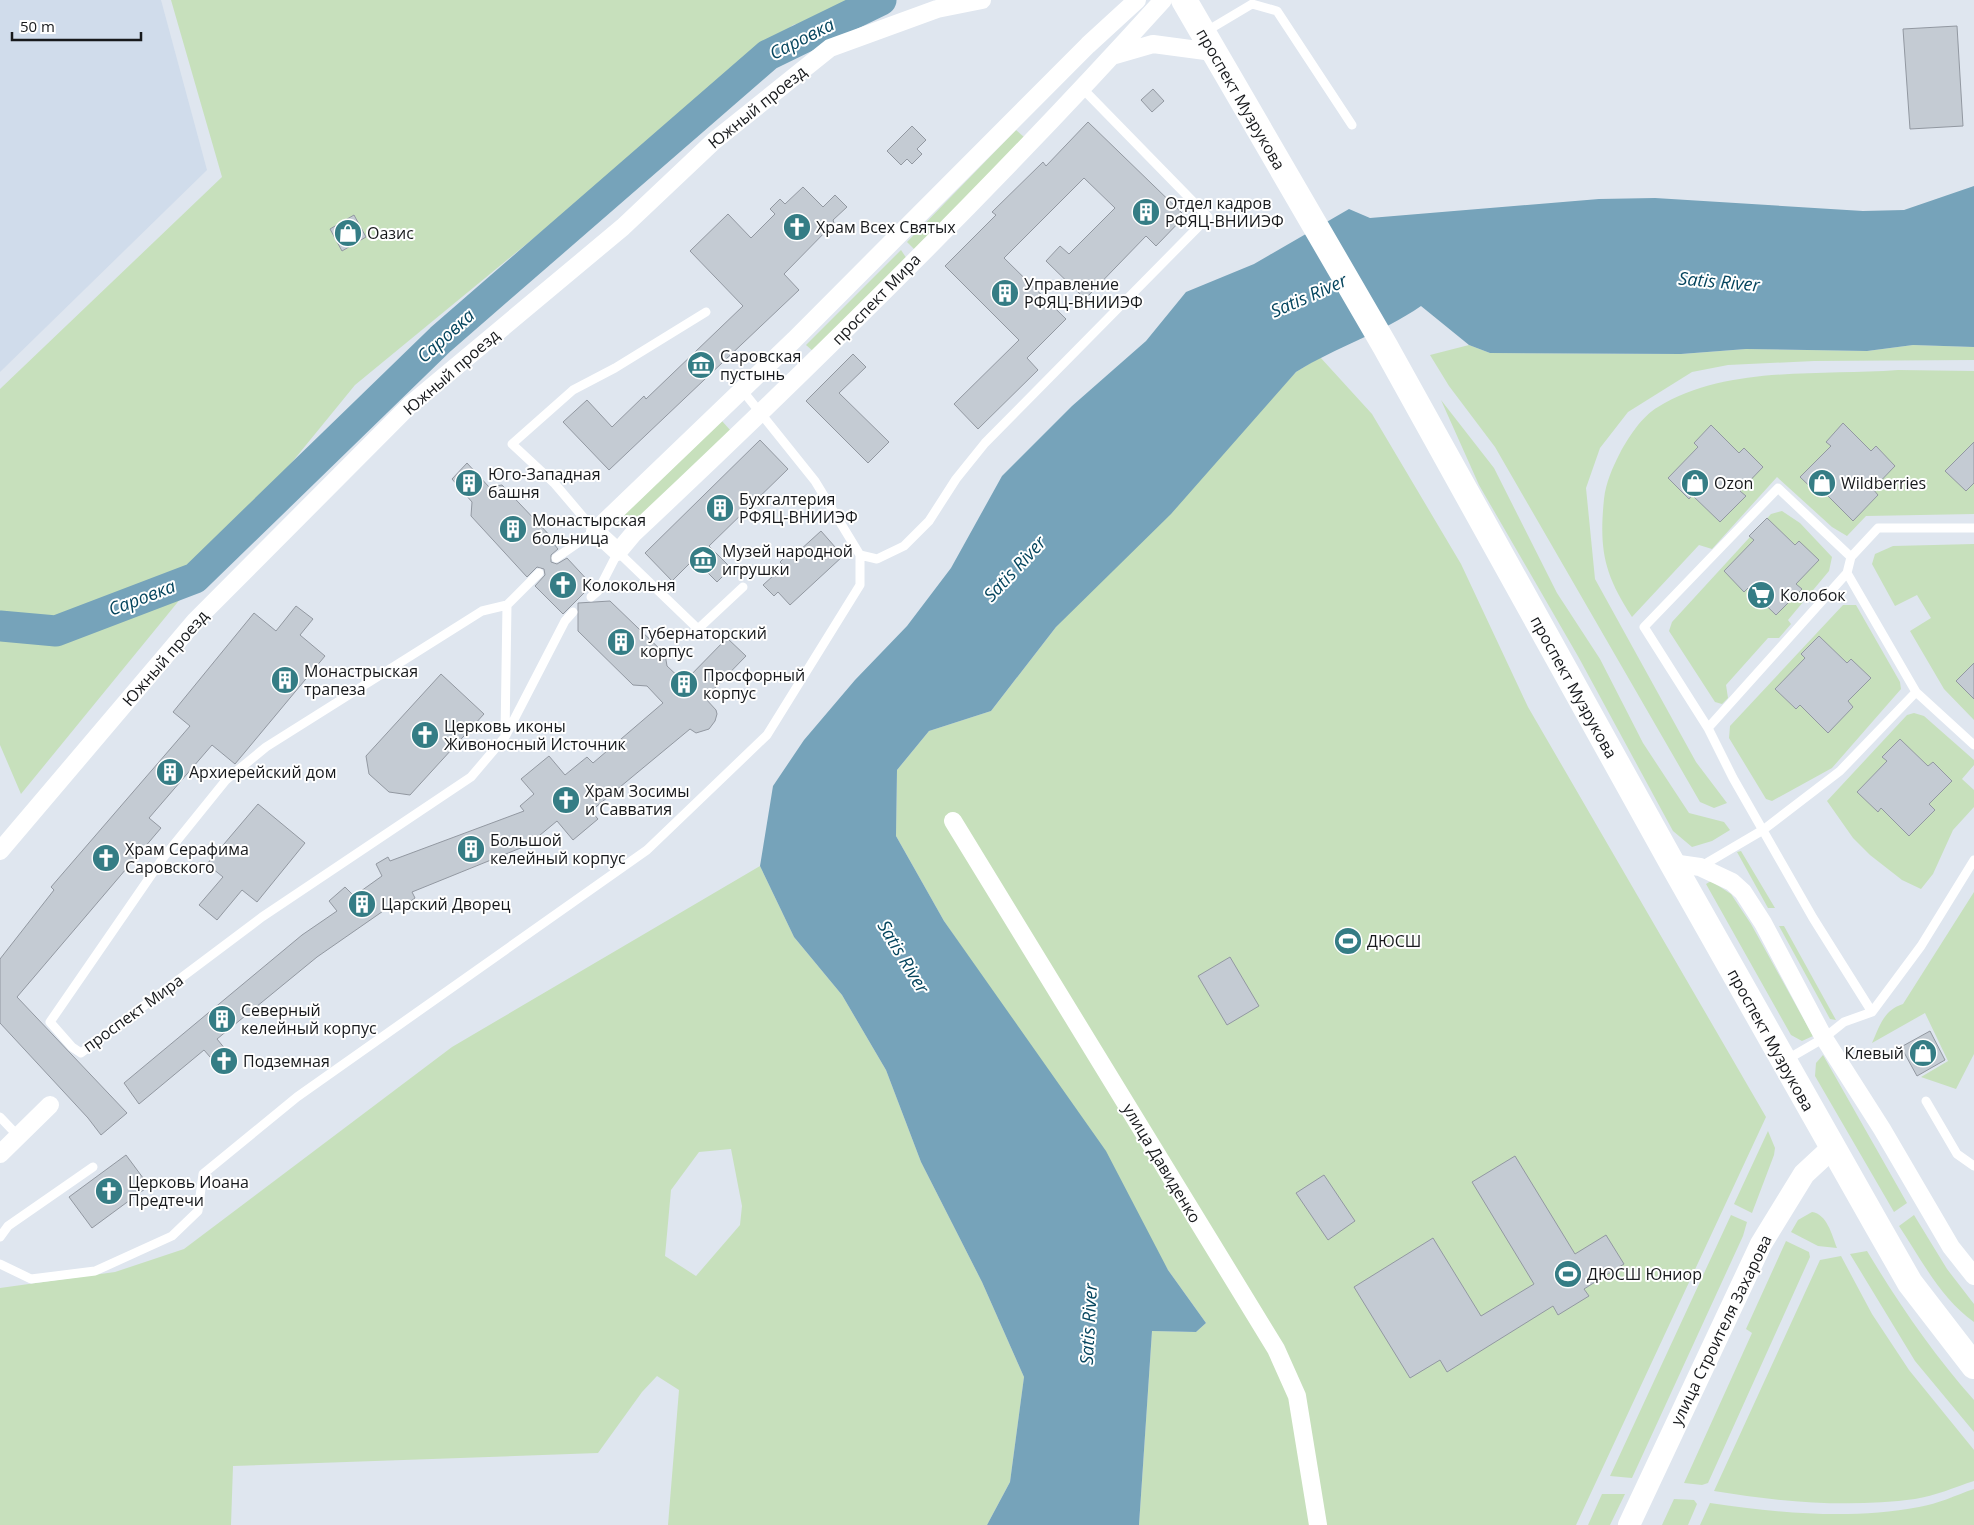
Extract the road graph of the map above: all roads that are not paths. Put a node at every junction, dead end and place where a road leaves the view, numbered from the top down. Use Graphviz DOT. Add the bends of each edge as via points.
graph roads {
  1 [pos="982,0"];
  2 [pos="1137,0"];
  3 [pos="1163,0"];
  4 [pos="1184,0"];
  5 [pos="1208,43"];
  6 [pos="1112,56"];
  7 [pos="1082,88"];
  8 [pos="1352,125"];
  9 [pos="706,312"];
  10 [pos="742,390"];
  11 [pos="762,412"];
  12 [pos="1974,528"];
  13 [pos="595,531"];
  14 [pos="618,552"];
  15 [pos="860,555"];
  16 [pos="1852,557"];
  17 [pos="556,558"];
  18 [pos="539,573"];
  19 [pos="1848,573"];
  20 [pos="743,587"];
  21 [pos="591,597"];
  22 [pos="508,606"];
  23 [pos="573,612"];
  24 [pos="1916,692"];
  25 [pos="1708,728"];
  26 [pos="505,738"];
  27 [pos="1974,746"];
  28 [pos="953,821"];
  29 [pos="1763,830"];
  30 [pos="0,851"];
  31 [pos="1974,860"];
  32 [pos="1672,863"];
  33 [pos="1700,867"];
  34 [pos="1872,1012"];
  35 [pos="1824,1038"];
  36 [pos="1783,1061"];
  37 [pos="1926,1101"];
  38 [pos="50,1105"];
  39 [pos="0,1117"];
  40 [pos="18,1136"];
  41 [pos="1832,1148"];
  42 [pos="0,1154"];
  43 [pos="1974,1166"];
  44 [pos="93,1167"];
  45 [pos="0,1237"];
  46 [pos="0,1264"];
  47 [pos="1974,1276"];
  48 [pos="1974,1366"];
  49 [pos="1318,1525"];
  50 [pos="1629,1525"];
  1 -- 30 [label="street, Южный проезд" via="937,9 830,48 714,141 623,227 403,412 194,621"];
  2 -- 10 [label="street, проспект Мира"];
  3 -- 6 [label="street, проспект Мира"];
  4 -- 5 [label="main road, проспект Музрукова"];
  5 -- 6 [label="street" via="1153,44"];
  5 -- 8 [label="lane" via="1252,4 1277,12"];
  5 -- 32 [label="main road, проспект Музрукова" via="1385,346"];
  6 -- 7 [label="street, проспект Мира"];
  7 -- 11 [label="street, проспект Мира"];
  7 -- 15 [label="lane" via="1208,217 985,443 956,479 929,521 904,546 877,559"];
  9 -- 13 [label="lane" via="573,390 512,444 555,484"];
  10 -- 11 [label="lane"];
  10 -- 13 [label="street, проспект Мира"];
  11 -- 14 [label="street, проспект Мира"];
  11 -- 15 [label="lane" via="815,481"];
  12 -- 16 [label="lane" via="1878,528"];
  13 -- 14 [label="street"];
  13 -- 17 [label="lane, проспект Мира"];
  14 -- 20 [label="lane" via="698,629"];
  14 -- 21 [label="lane, проспект Мира" via="598,591"];
  15 -- 46 [label="lane" via="860,584 767,735 647,850 268,1118 203,1174 198,1211 172,1236 95,1271 31,1279"];
  16 -- 19 [label="lane"];
  16 -- 25 [label="lane" via="1778,488 1644,627"];
  18 -- 22 [label="lane"];
  19 -- 24 [label="lane"];
  19 -- 25 [label="lane"];
  22 -- 26 [label="lane"];
  22 -- 26 [label="lane, проспект Мира" via="482,611 266,747 226,780 163,858 50,1022 81,1054 262,917 471,777"];
  23 -- 26 [label="lane, проспект Мира" via="565,621"];
  24 -- 27 [label="lane"];
  24 -- 29 [label="lane" via="1840,771"];
  25 -- 29 [label="lane"];
  28 -- 49 [label="street, улица Давиденко" via="1276,1349 1297,1396"];
  29 -- 33 [label="lane"];
  29 -- 34 [label="lane"];
  31 -- 34 [label="lane" via="1921,946"];
  32 -- 33 [label="street"];
  32 -- 36 [label="main road, проспект Музрукова"];
  33 -- 35 [label="street" via="1732,882 1743,892"];
  34 -- 35 [label="lane" via="1844,1022"];
  35 -- 36 [label="lane"];
  35 -- 47 [label="street" via="1951,1247"];
  36 -- 41 [label="main road, проспект Музрукова"];
  37 -- 43 [label="lane" via="1957,1154"];
  38 -- 40 [label="street"];
  39 -- 40 [label="lane"];
  40 -- 42 [label="street"];
  41 -- 48 [label="main road, проспект Музрукова" via="1910,1283"];
  41 -- 50 [label="street, улица Строителя Захарова" via="1804,1174 1761,1244"];
  44 -- 45 [label="lane" via="8,1226"];
}
